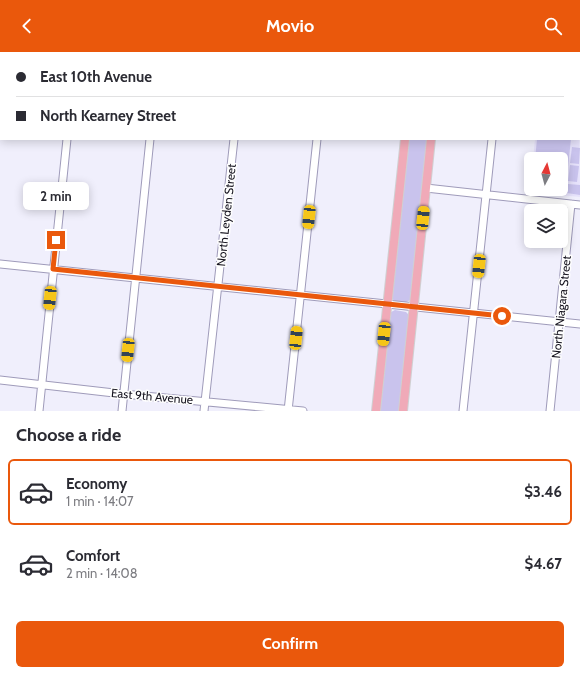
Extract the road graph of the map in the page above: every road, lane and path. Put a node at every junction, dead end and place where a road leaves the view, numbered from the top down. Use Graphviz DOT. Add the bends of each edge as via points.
graph roads {
  1 [pos="67,140"];
  2 [pos="150,140"];
  3 [pos="234,140"];
  4 [pos="317,140"];
  5 [pos="405,140"];
  6 [pos="431,140"];
  7 [pos="492,140"];
  8 [pos="426,188"];
  9 [pos="486,195"];
  10 [pos="571,204"];
  11 [pos="580,205"];
  12 [pos="0,264"];
  13 [pos="53,269"];
  14 [pos="136,278"];
  15 [pos="218,286"];
  16 [pos="301,295"];
  17 [pos="388,304"];
  18 [pos="414,307"];
  19 [pos="474,313"];
  20 [pos="560,322"];
  21 [pos="580,324"];
  22 [pos="0,380"];
  23 [pos="42,384"];
  24 [pos="124,394"];
  25 [pos="206,401"];
  26 [pos="288,410"];
  27 [pos="39,411"];
  28 [pos="122,411"];
  29 [pos="204,411"];
  30 [pos="303,411"];
  31 [pos="376,411"];
  32 [pos="403,411"];
  33 [pos="463,411"];
  34 [pos="550,411"];
  1 -- 13 [label="street"];
  2 -- 14 [label="street"];
  3 -- 15 [label="street, North Leyden Street"];
  4 -- 16 [label="street"];
  5 -- 17 [label="main road"];
  6 -- 8 [label="main road"];
  7 -- 9 [label="street"];
  8 -- 9 [label="street"];
  8 -- 18 [label="main road"];
  9 -- 10 [label="street"];
  9 -- 19 [label="street"];
  10 -- 11 [label="street"];
  10 -- 20 [label="street, North Niagara Street"];
  12 -- 13 [label="street"];
  13 -- 14 [label="street"];
  13 -- 23 [label="street"];
  14 -- 15 [label="street"];
  14 -- 24 [label="street"];
  15 -- 16 [label="street"];
  15 -- 25 [label="street, North Leyden Street"];
  16 -- 17 [label="street"];
  16 -- 26 [label="street"];
  17 -- 18 [label="street"];
  17 -- 31 [label="main road"];
  18 -- 19 [label="street"];
  18 -- 32 [label="main road"];
  19 -- 20 [label="street"];
  19 -- 33 [label="street"];
  20 -- 21 [label="street"];
  20 -- 34 [label="street, North Niagara Street"];
  22 -- 23 [label="street, East 9th Avenue"];
  23 -- 24 [label="street, East 9th Avenue"];
  23 -- 27 [label="street"];
  24 -- 25 [label="street, East 9th Avenue"];
  24 -- 28 [label="street"];
  25 -- 26 [label="street, East 9th Avenue"];
  25 -- 29 [label="street, North Leyden Street"];
  26 -- 30 [label="street, East 9th Avenue"];
}
